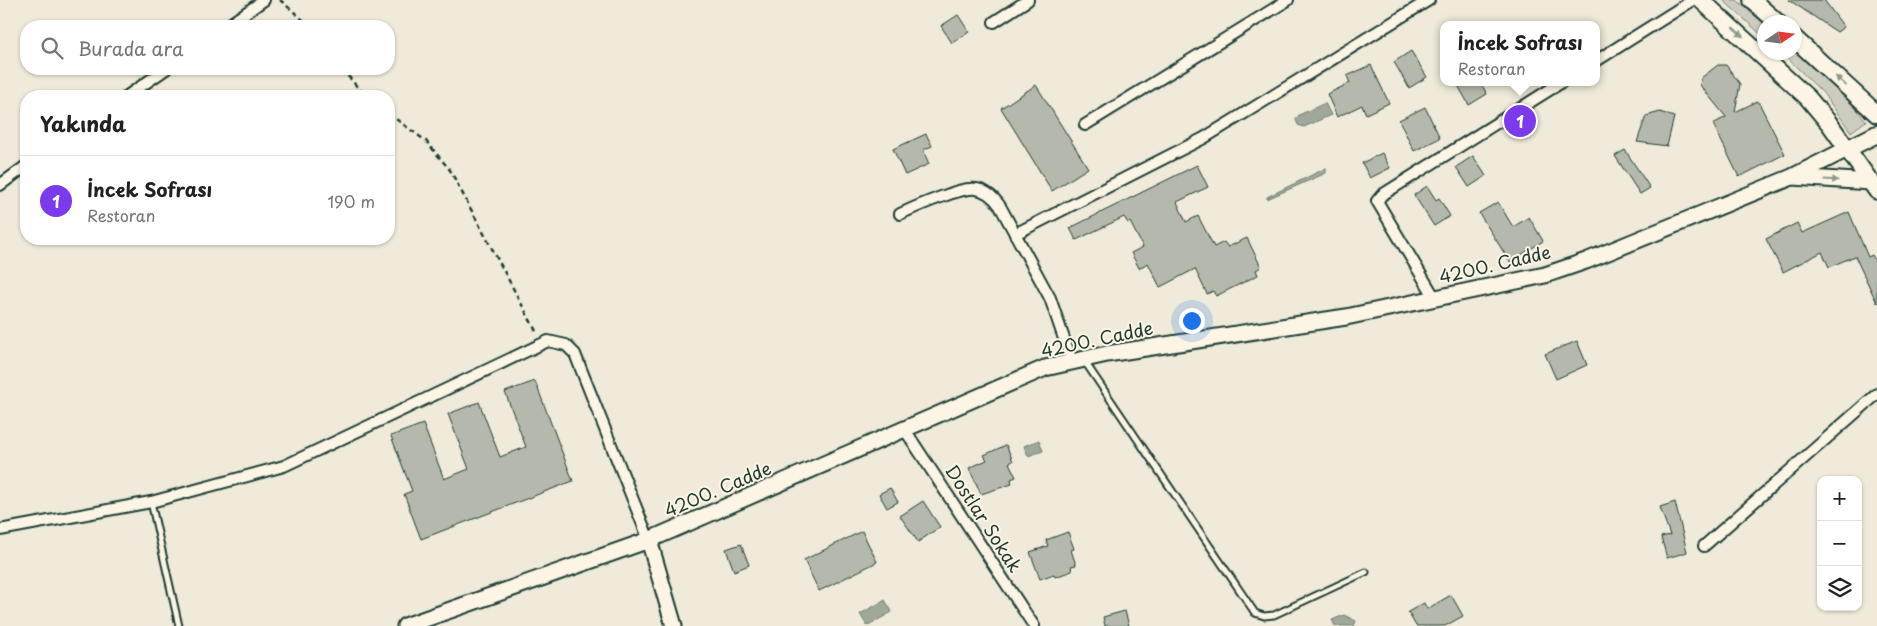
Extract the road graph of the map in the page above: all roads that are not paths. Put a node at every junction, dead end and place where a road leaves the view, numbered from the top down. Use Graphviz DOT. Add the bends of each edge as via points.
graph roads {
  1 [pos="264,0"];
  2 [pos="1028,0"];
  3 [pos="1288,0"];
  4 [pos="1429,0"];
  5 [pos="1693,0"];
  6 [pos="1701,0"];
  7 [pos="1752,0"];
  8 [pos="1769,15"];
  9 [pos="236,20"];
  10 [pos="994,22"];
  11 [pos="1802,45"];
  12 [pos="1600,58"];
  13 [pos="157,75"];
  14 [pos="1556,86"];
  15 [pos="136,90"];
  16 [pos="1877,114"];
  17 [pos="1085,125"];
  18 [pos="1877,134"];
  19 [pos="1847,149"];
  20 [pos="20,170"];
  21 [pos="1792,177"];
  22 [pos="0,185"];
  23 [pos="1875,185"];
  24 [pos="900,214"];
  25 [pos="1015,234"];
  26 [pos="1435,298"];
  27 [pos="1078,361"];
  28 [pos="1877,394"];
  29 [pos="905,430"];
  30 [pos="151,502"];
  31 [pos="0,530"];
  32 [pos="649,540"];
  33 [pos="1704,546"];
  34 [pos="1366,572"];
  35 [pos="179,626"];
  36 [pos="405,626"];
  37 [pos="674,626"];
  38 [pos="1034,626"];
  1 -- 9 [label="street"];
  2 -- 10 [label="street"];
  3 -- 17 [label="street"];
  4 -- 25 [label="street" via="1204,138"];
  5 -- 12 [label="street"];
  6 -- 19 [label="main road, one-way" via="1796,85"];
  7 -- 8 [label="main road"];
  16 -- 11 [label="main road, one-way"];
  13 -- 15 [label="street"];
  14 -- 26 [label="street" via="1377,201"];
  18 -- 19 [label="main road"];
  19 -- 21 [label="main road, 4200. Cadde"];
  19 -- 23 [label="main road"];
  20 -- 22 [label="street"];
  21 -- 23 [label="main road, one-way"];
  21 -- 26 [label="main road, 4200. Cadde" via="1545,275"];
  24 -- 25 [label="street" via="964,188 976,188 996,200"];
  25 -- 27 [label="street" via="1050,298"];
  26 -- 27 [label="main road, 4200. Cadde"];
  27 -- 29 [label="main road, 4200. Cadde" via="1045,368"];
  27 -- 34 [label="lane" via="1255,613 1274,615"];
  28 -- 33 [label="street"];
  29 -- 32 [label="main road, 4200. Cadde"];
  29 -- 38 [label="street, Dostlar Sokak"];
  30 -- 31 [label="street"];
  30 -- 32 [label="street" via="284,466 542,342 560,343 575,354"];
  30 -- 35 [label="lane"];
  32 -- 36 [label="main road, 4200. Cadde"];
  32 -- 37 [label="main road"];
}
